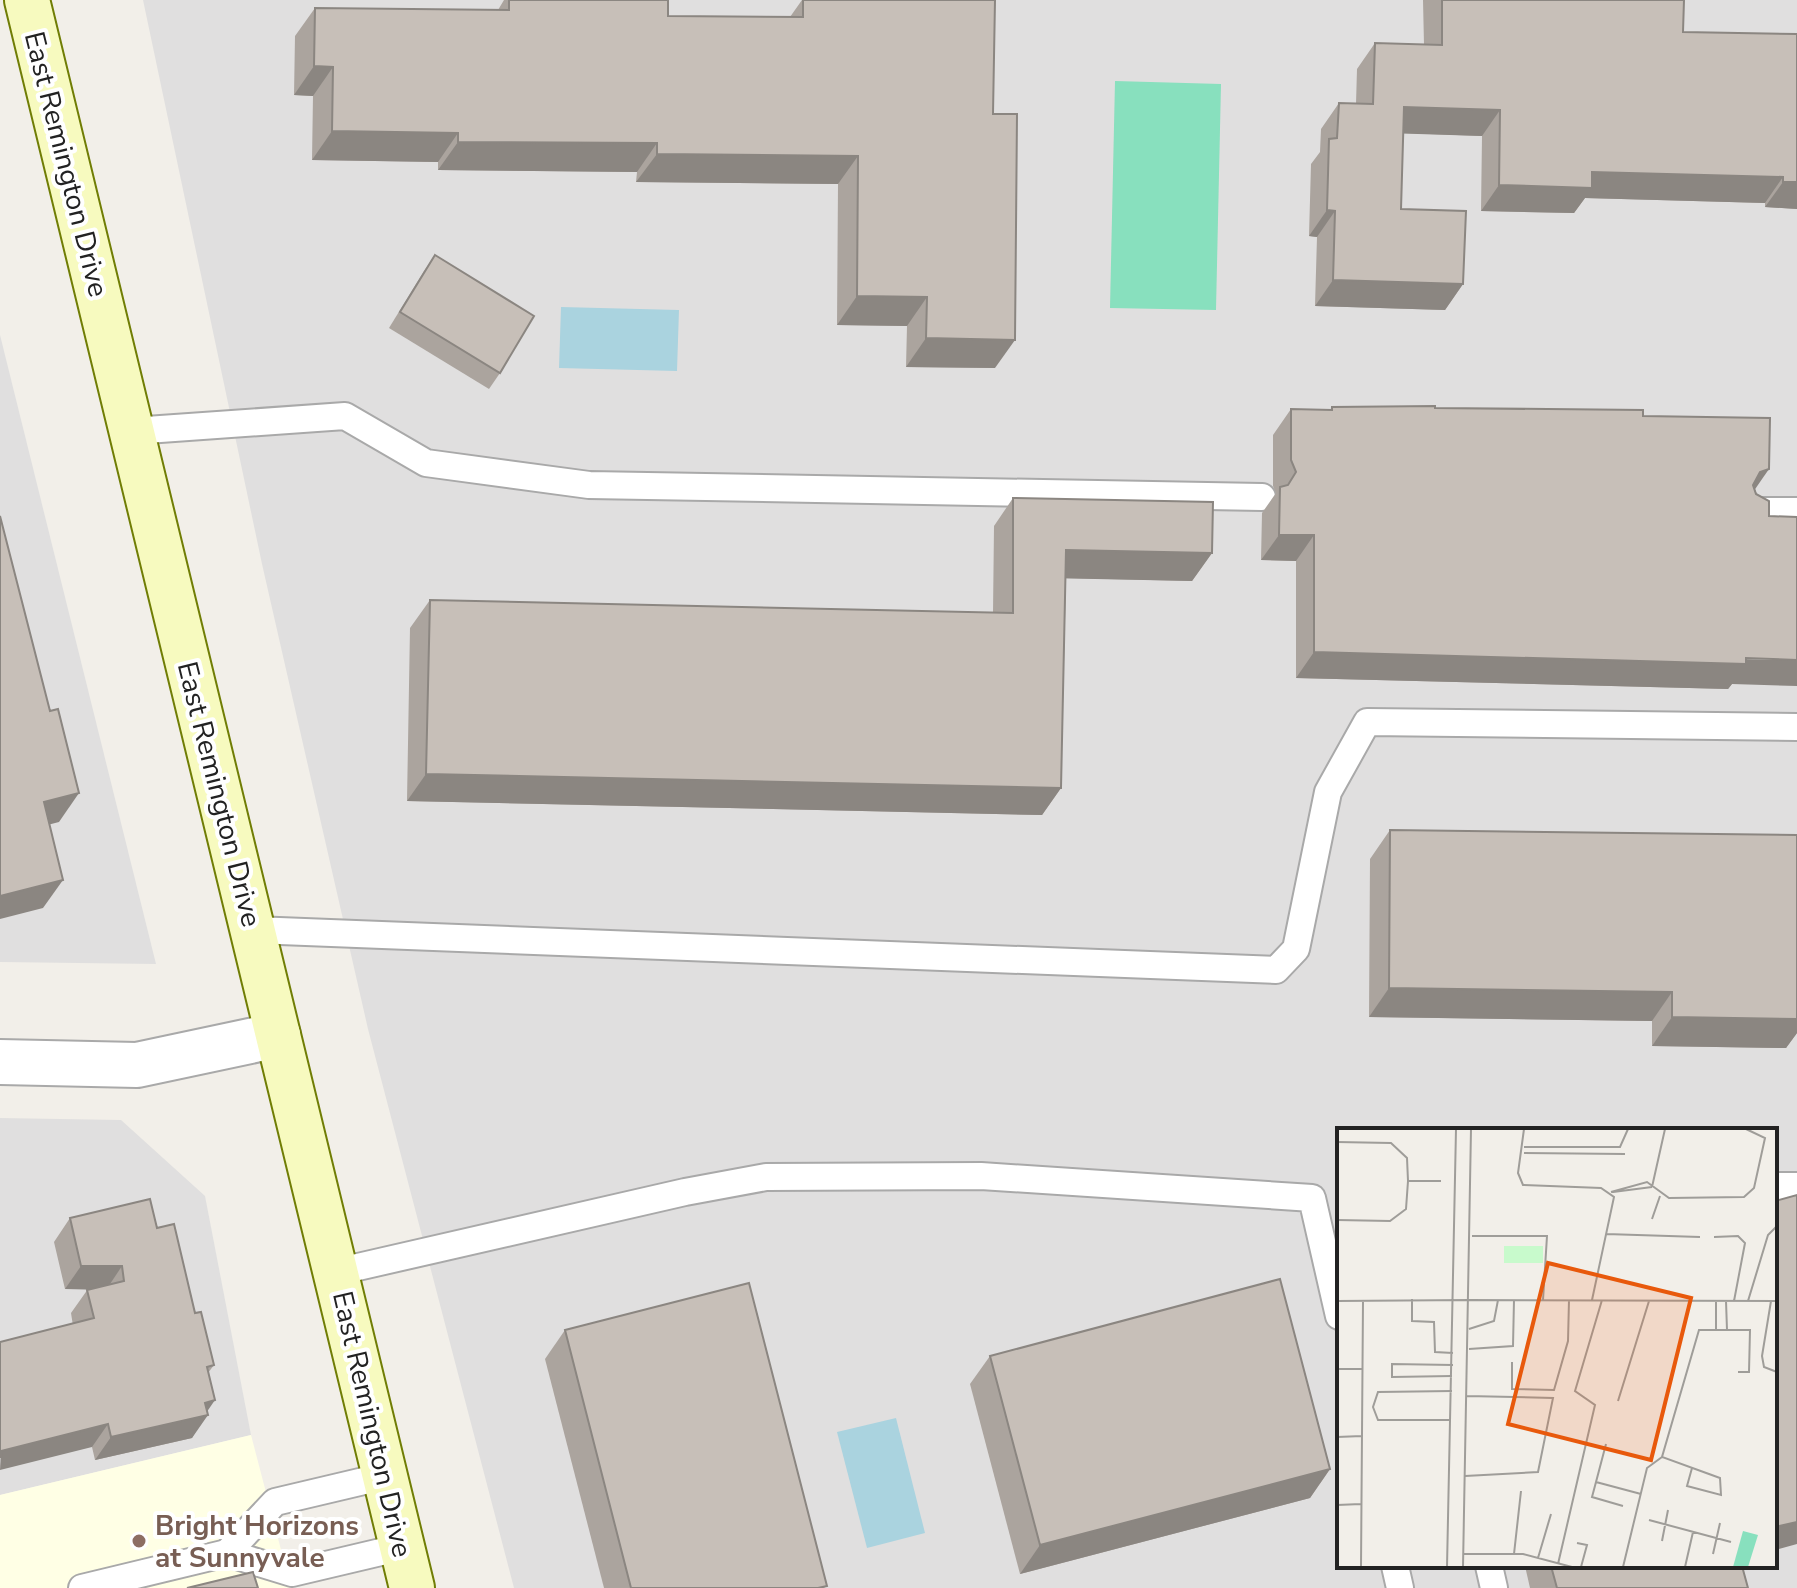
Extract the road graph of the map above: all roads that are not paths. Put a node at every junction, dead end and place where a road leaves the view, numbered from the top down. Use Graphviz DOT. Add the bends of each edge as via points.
graph roads {
  1 [pos="27,0"];
  2 [pos="132,431"];
  3 [pos="1262,497"];
  4 [pos="1751,511"];
  5 [pos="1797,511"];
  6 [pos="1797,727"];
  7 [pos="253,930"];
  8 [pos="278,1035"];
  9 [pos="0,1062"];
  10 [pos="336,1272"];
  11 [pos="1337,1307"];
  12 [pos="385,1476"];
  13 [pos="227,1553"];
  14 [pos="407,1568"];
  15 [pos="1395,1568"];
  16 [pos="1489,1568"];
  17 [pos="82,1588"];
  18 [pos="1400,1588"];
  19 [pos="1494,1588"];
  1 -- 2 [label="main road, East Remington Drive"];
  2 -- 3 [label="lane" via="345,416 426,463 589,485"];
  2 -- 7 [label="main road, East Remington Drive"];
  4 -- 5 [label="lane"];
  6 -- 7 [label="lane" via="1367,722 1328,792 1296,949 1276,970"];
  7 -- 8 [label="main road, East Remington Drive"];
  8 -- 9 [label="street" via="137,1065"];
  8 -- 10 [label="main road, East Remington Drive"];
  10 -- 11 [label="lane" via="766,1177 981,1176 1312,1198"];
  10 -- 12 [label="main road, East Remington Drive"];
  12 -- 13 [label="lane" via="275,1502"];
  12 -- 14 [label="main road, East Remington Drive"];
  13 -- 14 [label="lane" via="292,1573"];
  13 -- 17 [label="lane"];
  15 -- 18 [label="lane"];
  16 -- 19 [label="lane"];
}
